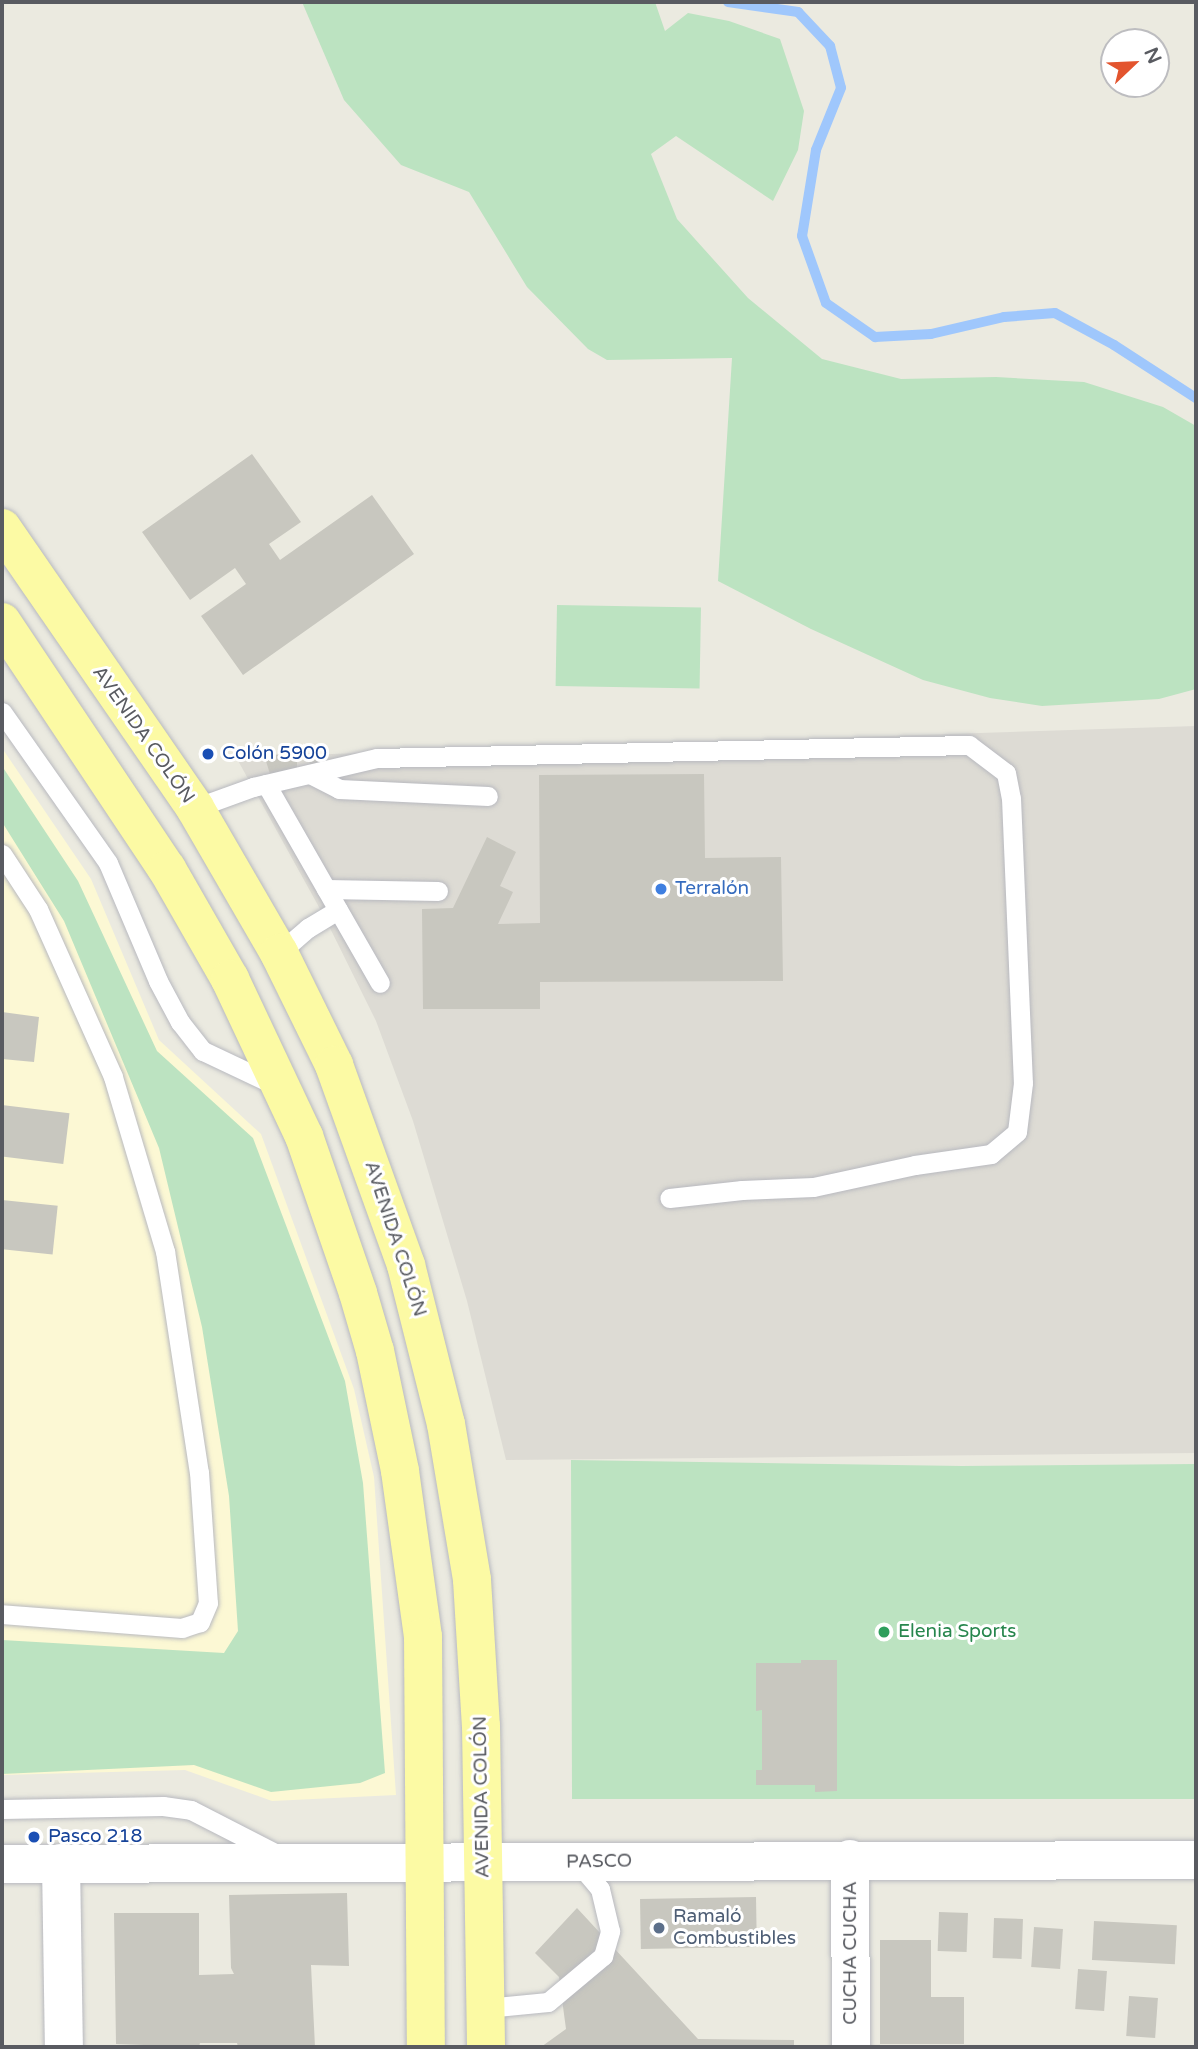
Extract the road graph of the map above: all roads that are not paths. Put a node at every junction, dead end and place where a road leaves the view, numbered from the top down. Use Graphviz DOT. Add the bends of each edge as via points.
graph roads {
  1 [pos="2,528"];
  2 [pos="2,622"];
  3 [pos="2,712"];
  4 [pos="310,774"];
  5 [pos="265,784"];
  6 [pos="488,796"];
  7 [pos="195,808"];
  8 [pos="2,854"];
  9 [pos="326,889"];
  10 [pos="438,891"];
  11 [pos="338,910"];
  12 [pos="279,953"];
  13 [pos="380,983"];
  14 [pos="283,1089"];
  15 [pos="669,1198"];
  16 [pos="2,1614"];
  17 [pos="2,1809"];
  18 [pos="850,1859"];
  19 [pos="1196,1860"];
  20 [pos="425,1862"];
  21 [pos="61,1863"];
  22 [pos="482,1863"];
  23 [pos="578,1863"];
  24 [pos="2,1864"];
  25 [pos="295,1864"];
  26 [pos="485,2008"];
  27 [pos="64,2047"];
  28 [pos="426,2047"];
  29 [pos="486,2047"];
  30 [pos="851,2047"];
  1 -- 7 [label="main road, AVENIDA COLÓN"];
  2 -- 14 [label="main road" via="167,869 225,968"];
  3 -- 14 [label="lane" via="108,863 180,1022 203,1051"];
  4 -- 5 [label="lane"];
  4 -- 6 [label="lane" via="339,789"];
  4 -- 15 [label="lane" via="377,758 969,745 1006,773 1011,798 1023,1083 1017,1132 991,1154 813,1187"];
  5 -- 7 [label="lane"];
  5 -- 9 [label="lane"];
  7 -- 12 [label="main road, AVENIDA COLÓN"];
  8 -- 16 [label="lane" via="38,909 113,1077 165,1251 199,1472 208,1603 200,1622 182,1628"];
  9 -- 10 [label="lane"];
  9 -- 11 [label="lane"];
  11 -- 12 [label="lane"];
  11 -- 13 [label="lane"];
  12 -- 22 [label="main road, AVENIDA COLÓN" via="334,1065 383,1195 443,1411 461,1503 476,1629"];
  14 -- 20 [label="main road" via="324,1187 358,1293 400,1471 422,1637"];
  17 -- 25 [label="lane" via="163,1806 191,1810"];
  18 -- 19 [label="street, PASCO"];
  18 -- 23 [label="street, PASCO"];
  18 -- 30 [label="street, CUCHA CUCHA"];
  20 -- 22 [label="street, PASCO"];
  20 -- 25 [label="street, PASCO"];
  20 -- 28 [label="main road"];
  21 -- 24 [label="street, PASCO"];
  21 -- 25 [label="street, PASCO"];
  21 -- 27 [label="street"];
  22 -- 23 [label="street, PASCO"];
  22 -- 26 [label="main road, AVENIDA COLÓN"];
  23 -- 26 [label="lane" via="600,1889 610,1931 603,1956 548,2002"];
  26 -- 29 [label="main road, AVENIDA COLÓN"];
}
